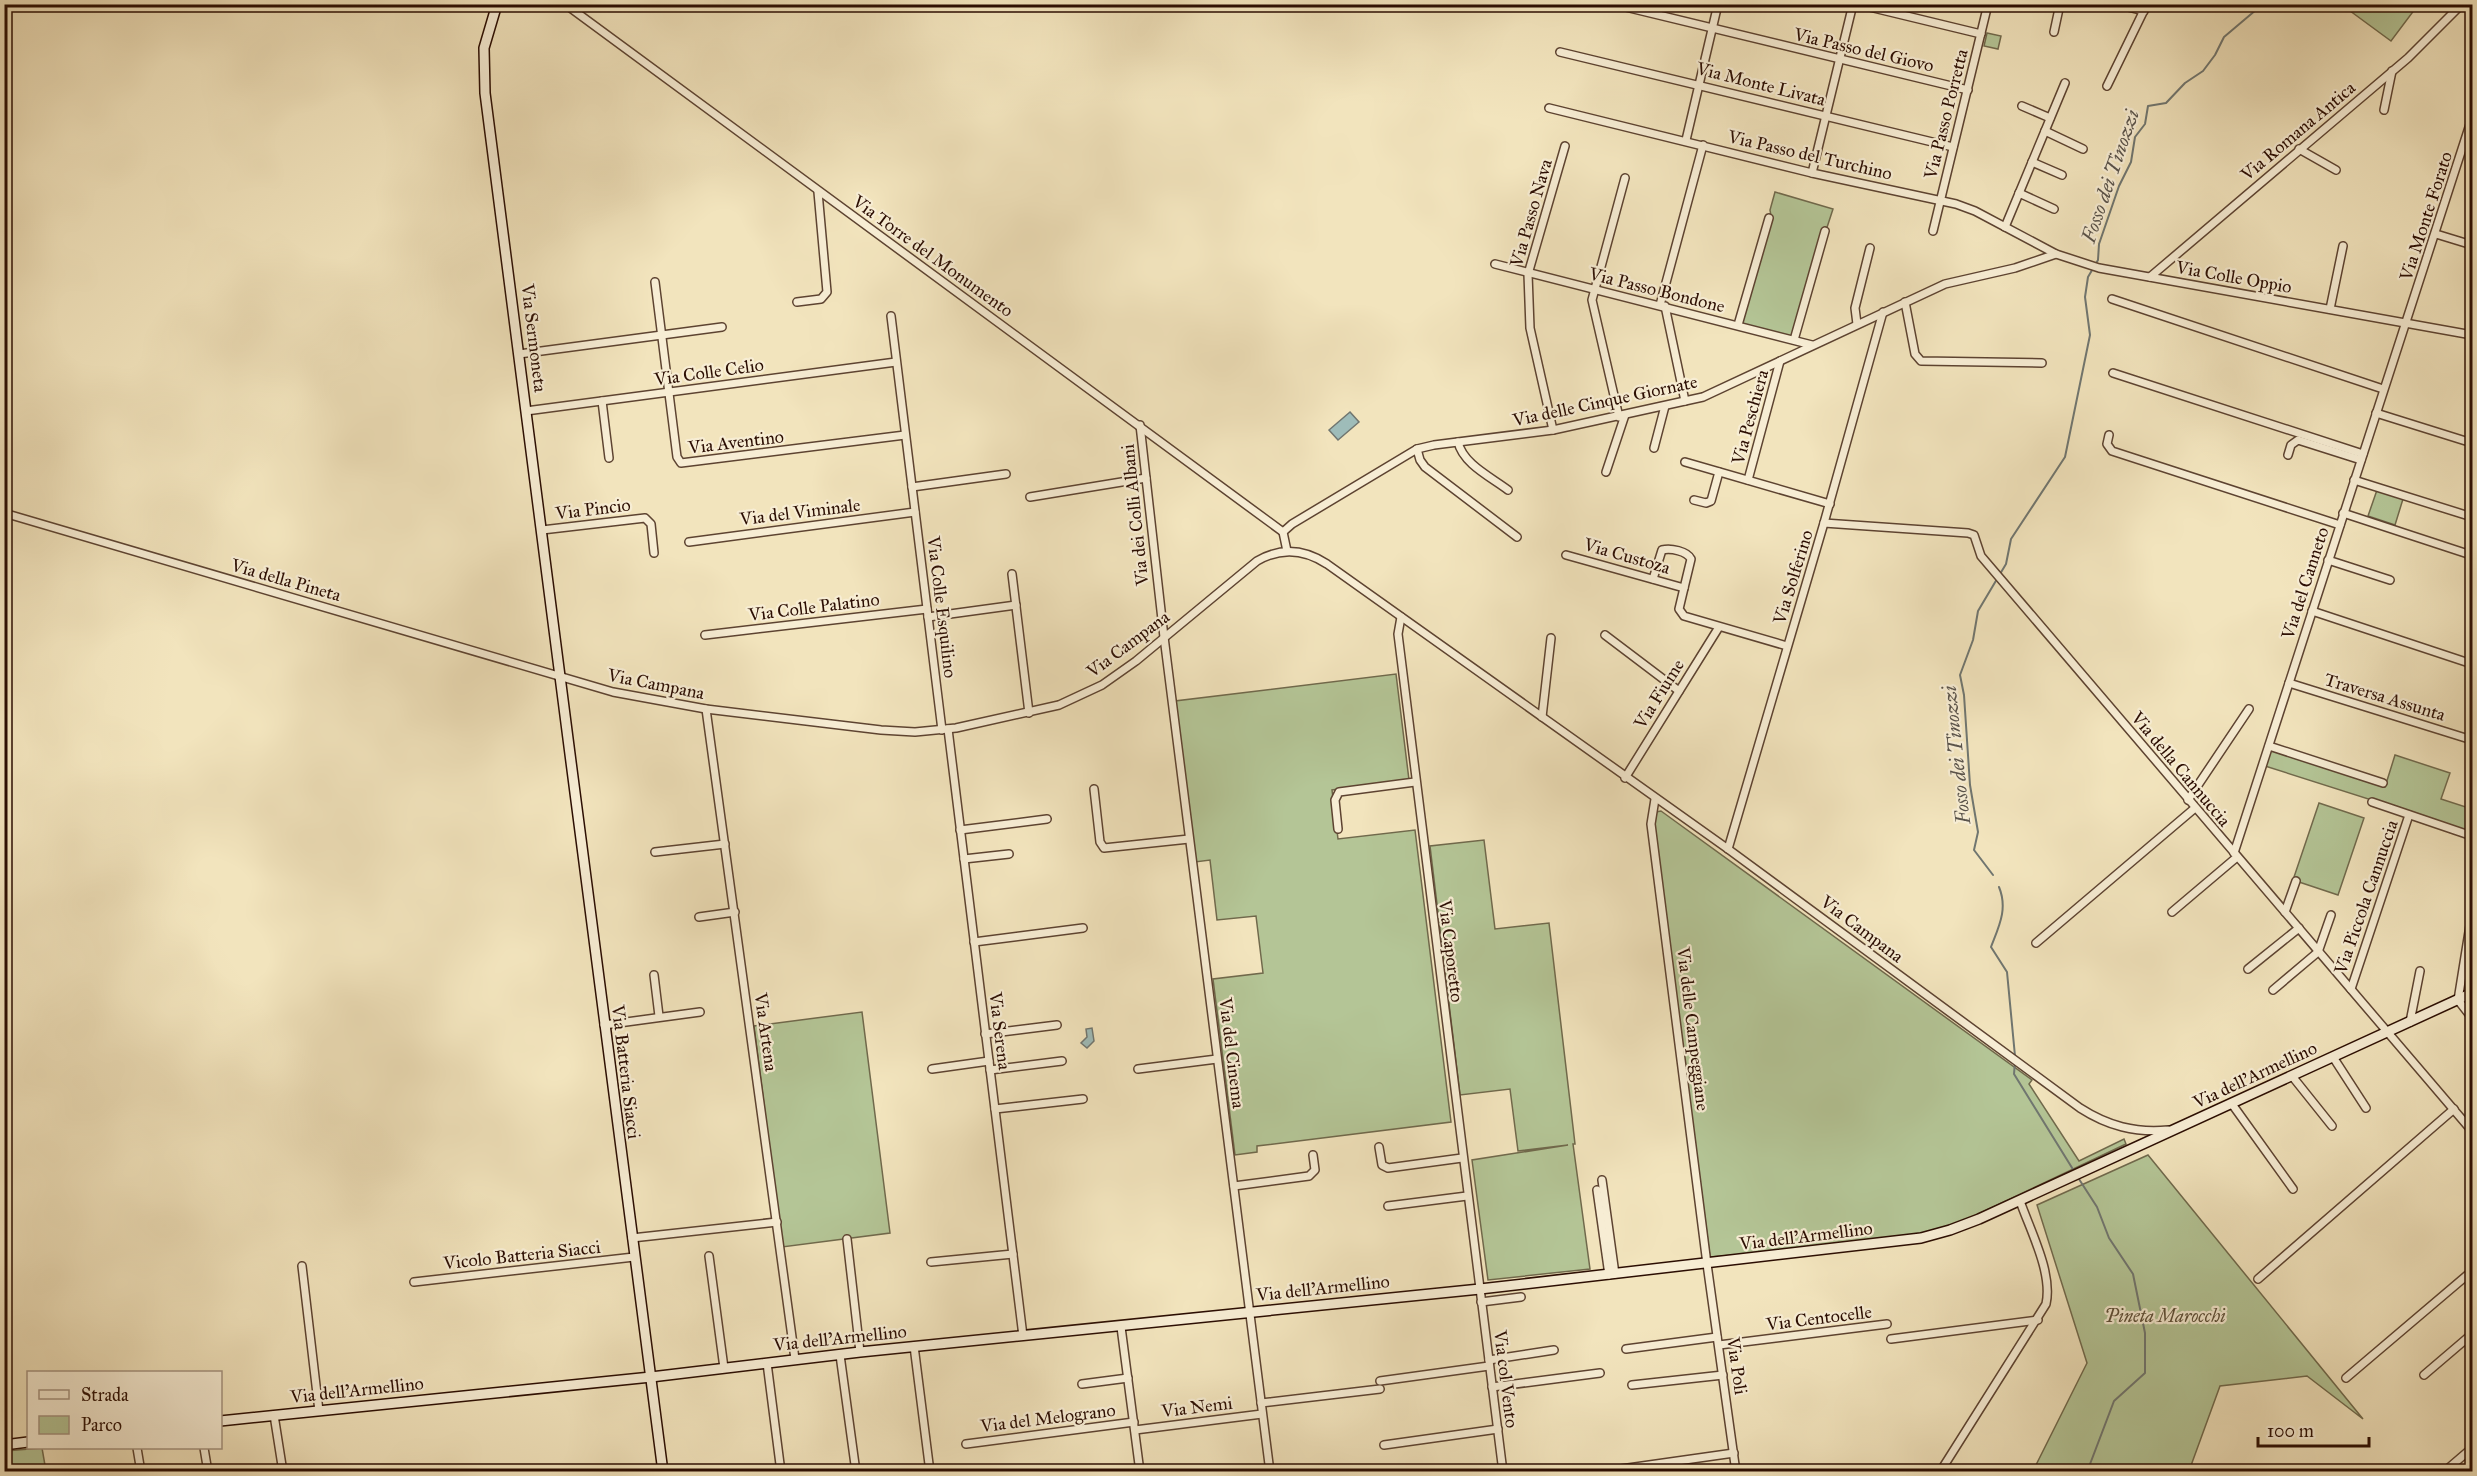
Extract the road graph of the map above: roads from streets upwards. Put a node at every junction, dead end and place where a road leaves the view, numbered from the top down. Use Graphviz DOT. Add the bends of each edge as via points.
graph roads {
  1 [pos="497,4"];
  2 [pos="565,4"];
  3 [pos="1613,4"];
  4 [pos="1718,4"];
  5 [pos="1855,4"];
  6 [pos="1988,4"];
  7 [pos="2060,4"];
  8 [pos="2116,4"];
  9 [pos="2462,4"];
  10 [pos="2146,8"];
  11 [pos="1712,28"];
  12 [pos="2054,33"];
  13 [pos="1981,34"];
  14 [pos="1560,52"];
  15 [pos="1840,60"];
  16 [pos="2392,70"];
  17 [pos="2065,83"];
  18 [pos="1699,84"];
  19 [pos="2107,86"];
  20 [pos="1968,90"];
  21 [pos="2022,106"];
  22 [pos="1549,108"];
  23 [pos="2384,110"];
  24 [pos="1826,116"];
  25 [pos="2050,118"];
  26 [pos="2472,118"];
  27 [pos="2471,130"];
  28 [pos="2045,131"];
  29 [pos="1686,140"];
  30 [pos="1703,145"];
  31 [pos="1565,146"];
  32 [pos="1953,147"];
  33 [pos="2083,149"];
  34 [pos="2299,149"];
  35 [pos="2032,162"];
  36 [pos="2336,170"];
  37 [pos="1812,173"];
  38 [pos="2062,175"];
  39 [pos="1625,178"];
  40 [pos="818,192"];
  41 [pos="2019,193"];
  42 [pos="1940,201"];
  43 [pos="2054,209"];
  44 [pos="1769,218"];
  45 [pos="2005,227"];
  46 [pos="1825,231"];
  47 [pos="1933,231"];
  48 [pos="2436,234"];
  49 [pos="2472,245"];
  50 [pos="2343,246"];
  51 [pos="1870,248"];
  52 [pos="2056,254"];
  53 [pos="1495,264"];
  54 [pos="1528,273"];
  55 [pos="2151,277"];
  56 [pos="656,282"];
  57 [pos="1594,289"];
  58 [pos="2112,299"];
  59 [pos="797,302"];
  60 [pos="1905,302"];
  61 [pos="1662,305"];
  62 [pos="2330,309"];
  63 [pos="1883,312"];
  64 [pos="891,316"];
  65 [pos="2408,323"];
  66 [pos="1857,324"];
  67 [pos="1738,325"];
  68 [pos="722,327"];
  69 [pos="662,335"];
  70 [pos="2472,335"];
  71 [pos="1794,340"];
  72 [pos="1812,345"];
  73 [pos="519,354"];
  74 [pos="1780,361"];
  75 [pos="896,362"];
  76 [pos="2042,363"];
  77 [pos="2114,373"];
  78 [pos="2383,389"];
  79 [pos="669,392"];
  80 [pos="602,401"];
  81 [pos="1685,401"];
  82 [pos="1665,406"];
  83 [pos="526,411"];
  84 [pos="2376,413"];
  85 [pos="1622,416"];
  86 [pos="1140,425"];
  87 [pos="1553,430"];
  88 [pos="905,435"];
  89 [pos="2109,435"];
  90 [pos="1458,442"];
  91 [pos="2472,443"];
  92 [pos="1654,448"];
  93 [pos="1417,449"];
  94 [pos="2288,455"];
  95 [pos="2362,457"];
  96 [pos="609,458"];
  97 [pos="1685,462"];
  98 [pos="1606,472"];
  99 [pos="1719,472"];
  100 [pos="1006,474"];
  101 [pos="1146,478"];
  102 [pos="1748,480"];
  103 [pos="2354,480"];
  104 [pos="912,487"];
  105 [pos="1508,490"];
  106 [pos="1030,497"];
  107 [pos="1694,500"];
  108 [pos="1830,504"];
  109 [pos="915,512"];
  110 [pos="4,513"];
  111 [pos="2343,513"];
  112 [pos="2472,517"];
  113 [pos="1824,523"];
  114 [pos="2340,525"];
  115 [pos="542,530"];
  116 [pos="1283,532"];
  117 [pos="1517,537"];
  118 [pos="689,542"];
  119 [pos="1287,551"];
  120 [pos="654,553"];
  121 [pos="1566,555"];
  122 [pos="2471,555"];
  123 [pos="2328,560"];
  124 [pos="1012,574"];
  125 [pos="1653,579"];
  126 [pos="2391,580"];
  127 [pos="1684,588"];
  128 [pos="1016,605"];
  129 [pos="2312,611"];
  130 [pos="927,613"];
  131 [pos="1401,617"];
  132 [pos="1719,627"];
  133 [pos="705,635"];
  134 [pos="1605,635"];
  135 [pos="1164,637"];
  136 [pos="1551,638"];
  137 [pos="1787,646"];
  138 [pos="2472,664"];
  139 [pos="559,677"];
  140 [pos="2289,683"];
  141 [pos="1679,691"];
  142 [pos="706,709"];
  143 [pos="2249,709"];
  144 [pos="1029,712"];
  145 [pos="1542,717"];
  146 [pos="945,730"];
  147 [pos="2472,740"];
  148 [pos="2269,746"];
  149 [pos="1625,778"];
  150 [pos="1415,782"];
  151 [pos="2383,783"];
  152 [pos="1094,789"];
  153 [pos="1655,799"];
  154 [pos="2188,800"];
  155 [pos="2372,802"];
  156 [pos="2195,808"];
  157 [pos="2409,815"];
  158 [pos="1047,819"];
  159 [pos="1338,829"];
  160 [pos="960,830"];
  161 [pos="2472,836"];
  162 [pos="1189,839"];
  163 [pos="725,844"];
  164 [pos="1728,849"];
  165 [pos="655,852"];
  166 [pos="1009,854"];
  167 [pos="2235,855"];
  168 [pos="964,859"];
  169 [pos="2296,881"];
  170 [pos="735,912"];
  171 [pos="2172,912"];
  172 [pos="2284,912"];
  173 [pos="2472,913"];
  174 [pos="2331,915"];
  175 [pos="699,917"];
  176 [pos="1083,928"];
  177 [pos="2299,928"];
  178 [pos="974,942"];
  179 [pos="2036,943"];
  180 [pos="2318,952"];
  181 [pos="2248,969"];
  182 [pos="2420,971"];
  183 [pos="654,975"];
  184 [pos="2351,989"];
  185 [pos="2273,990"];
  186 [pos="2472,993"];
  187 [pos="2458,1000"];
  188 [pos="700,1012"];
  189 [pos="659,1016"];
  190 [pos="2472,1017"];
  191 [pos="2410,1022"];
  192 [pos="604,1025"];
  193 [pos="1057,1025"];
  194 [pos="2388,1032"];
  195 [pos="985,1034"];
  196 [pos="2333,1057"];
  197 [pos="1217,1059"];
  198 [pos="1062,1061"];
  199 [pos="989,1062"];
  200 [pos="932,1069"];
  201 [pos="1138,1069"];
  202 [pos="990,1070"];
  203 [pos="2292,1076"];
  204 [pos="1083,1099"];
  205 [pos="2232,1104"];
  206 [pos="2366,1108"];
  207 [pos="995,1109"];
  208 [pos="2454,1109"];
  209 [pos="2331,1126"];
  210 [pos="2177,1129"];
  211 [pos="2472,1131"];
  212 [pos="1379,1147"];
  213 [pos="1313,1155"];
  214 [pos="1462,1158"];
  215 [pos="1602,1180"];
  216 [pos="1234,1186"];
  217 [pos="2293,1189"];
  218 [pos="1598,1190"];
  219 [pos="1467,1196"];
  220 [pos="2020,1201"];
  221 [pos="1389,1206"];
  222 [pos="777,1222"];
  223 [pos="632,1238"];
  224 [pos="847,1239"];
  225 [pos="1013,1254"];
  226 [pos="709,1256"];
  227 [pos="634,1257"];
  228 [pos="931,1262"];
  229 [pos="1707,1264"];
  230 [pos="303,1266"];
  231 [pos="2472,1271"];
  232 [pos="1612,1275"];
  233 [pos="2258,1279"];
  234 [pos="414,1282"];
  235 [pos="1480,1289"];
  236 [pos="1521,1297"];
  237 [pos="1481,1302"];
  238 [pos="1250,1312"];
  239 [pos="2038,1320"];
  240 [pos="1887,1324"];
  241 [pos="1121,1327"];
  242 [pos="2472,1334"];
  243 [pos="1023,1336"];
  244 [pos="1891,1339"];
  245 [pos="1718,1341"];
  246 [pos="914,1346"];
  247 [pos="1626,1349"];
  248 [pos="1554,1350"];
  249 [pos="860,1352"];
  250 [pos="840,1354"];
  251 [pos="795,1359"];
  252 [pos="767,1363"];
  253 [pos="1489,1363"];
  254 [pos="724,1368"];
  255 [pos="1600,1373"];
  256 [pos="1723,1375"];
  257 [pos="2424,1375"];
  258 [pos="651,1377"];
  259 [pos="1128,1378"];
  260 [pos="2346,1378"];
  261 [pos="1082,1384"];
  262 [pos="1632,1385"];
  263 [pos="1492,1387"];
  264 [pos="1261,1403"];
  265 [pos="319,1411"];
  266 [pos="1262,1414"];
  267 [pos="274,1415"];
  268 [pos="222,1421"];
  269 [pos="1134,1426"];
  270 [pos="1498,1429"];
  271 [pos="27,1442"];
  272 [pos="4,1444"];
  273 [pos="966,1444"];
  274 [pos="1384,1445"];
  275 [pos="2472,1448"];
  276 [pos="137,1449"];
  277 [pos="204,1449"];
  278 [pos="1734,1453"];
  279 [pos="207,1466"];
  280 [pos="1621,1469"];
  281 [pos="141,1472"];
  282 [pos="283,1472"];
  283 [pos="663,1472"];
  284 [pos="781,1472"];
  285 [pos="856,1472"];
  286 [pos="930,1472"];
  287 [pos="1140,1472"];
  288 [pos="1270,1472"];
  289 [pos="1503,1472"];
  290 [pos="1736,1472"];
  291 [pos="1940,1472"];
  292 [pos="2444,1472"];
  1 -- 73 [label="street, Via Sermoneta" via="486,37 483,71"];
  2 -- 40 [label="street, Via Torre del Monumento"];
  3 -- 11 [label="street, Via Passo del Giovo"];
  4 -- 11 [label="street"];
  5 -- 13 [label="street"];
  5 -- 15 [label="street"];
  6 -- 13 [label="street, Via Passo Porretta"];
  7 -- 12 [label="street"];
  8 -- 10 [label="street"];
  9 -- 16 [label="street, Via Romana Antica"];
  10 -- 19 [label="street"];
  11 -- 15 [label="street, Via Passo del Giovo"];
  11 -- 18 [label="street"];
  13 -- 20 [label="street, Via Passo Porretta"];
  14 -- 18 [label="street, Via Monte Livata"];
  15 -- 20 [label="street, Via Passo del Giovo"];
  15 -- 24 [label="street"];
  16 -- 23 [label="street"];
  16 -- 34 [label="street, Via Romana Antica"];
  17 -- 25 [label="street"];
  18 -- 24 [label="street, Via Monte Livata"];
  18 -- 29 [label="street"];
  20 -- 32 [label="street, Via Passo Porretta"];
  21 -- 25 [label="street"];
  22 -- 29 [label="street, Via Passo del Turchino"];
  24 -- 32 [label="street, Via Monte Livata"];
  24 -- 37 [label="street"];
  25 -- 28 [label="street"];
  26 -- 27 [label="street, Via Monte Forato"];
  27 -- 48 [label="street, Via Monte Forato"];
  28 -- 33 [label="street"];
  28 -- 35 [label="street"];
  29 -- 30 [label="street, Via Passo del Turchino"];
  30 -- 37 [label="street, Via Passo del Turchino"];
  30 -- 61 [label="street"];
  31 -- 54 [label="street, Via Passo Nava"];
  32 -- 42 [label="street, Via Passo Porretta"];
  34 -- 36 [label="street"];
  34 -- 55 [label="street, Via Romana Antica"];
  35 -- 38 [label="street"];
  35 -- 41 [label="street"];
  37 -- 42 [label="street, Via Passo del Turchino"];
  39 -- 57 [label="street"];
  40 -- 59 [label="street" via="827,292 821,299"];
  40 -- 86 [label="street, Via Torre del Monumento"];
  41 -- 43 [label="street"];
  41 -- 45 [label="street"];
  42 -- 45 [label="street, Via Passo del Turchino" via="1969,209"];
  42 -- 47 [label="street, Via Passo Porretta"];
  44 -- 67 [label="street"];
  45 -- 52 [label="street, Via Passo del Turchino"];
  46 -- 71 [label="street"];
  48 -- 49 [label="street"];
  48 -- 65 [label="street, Via Monte Forato"];
  50 -- 62 [label="street"];
  51 -- 66 [label="street" via="1855,308"];
  52 -- 55 [label="street, Via Colle Oppio" via="2099,268"];
  52 -- 60 [label="street, Via delle Cinque Giornate" via="1953,281"];
  53 -- 54 [label="street, Via Passo Bondone"];
  54 -- 57 [label="street, Via Passo Bondone"];
  54 -- 87 [label="street, Via Passo Nava" via="1529,323"];
  55 -- 62 [label="street, Via Colle Oppio"];
  56 -- 69 [label="street, Via Aventino"];
  57 -- 61 [label="street, Via Passo Bondone"];
  57 -- 85 [label="street" via="1593,311"];
  58 -- 78 [label="street"];
  60 -- 63 [label="street, Via delle Cinque Giornate"];
  60 -- 76 [label="street" via="1915,354 1921,361"];
  61 -- 67 [label="street, Via Passo Bondone"];
  61 -- 81 [label="street"];
  62 -- 65 [label="street, Via Colle Oppio"];
  63 -- 66 [label="street, Via delle Cinque Giornate"];
  63 -- 108 [label="street, Via Solferino"];
  64 -- 75 [label="street, Via Colle Esquilino"];
  65 -- 70 [label="street, Via Colle Oppio"];
  65 -- 78 [label="street, Via del Canneto"];
  66 -- 72 [label="street, Via delle Cinque Giornate"];
  67 -- 71 [label="street, Via Passo Bondone"];
  68 -- 69 [label="street"];
  69 -- 73 [label="street"];
  69 -- 79 [label="street, Via Aventino"];
  71 -- 72 [label="street, Via Passo Bondone"];
  72 -- 74 [label="street, Via delle Cinque Giornate"];
  73 -- 83 [label="street, Via Sermoneta"];
  74 -- 81 [label="street, Via delle Cinque Giornate" via="1710,394"];
  74 -- 102 [label="street, Via Peschiera"];
  75 -- 79 [label="street, Via Colle Celio"];
  75 -- 88 [label="street, Via Colle Esquilino"];
  77 -- 95 [label="street"];
  78 -- 84 [label="street, Via del Canneto"];
  79 -- 80 [label="street, Via Colle Celio"];
  79 -- 88 [label="street, Via Aventino" via="677,458 683,464"];
  80 -- 83 [label="street, Via Colle Celio"];
  80 -- 96 [label="street"];
  81 -- 82 [label="street, Via delle Cinque Giornate"];
  82 -- 85 [label="street, Via delle Cinque Giornate"];
  82 -- 92 [label="street"];
  83 -- 115 [label="street, Via Sermoneta"];
  84 -- 91 [label="street"];
  84 -- 95 [label="street, Via del Canneto"];
  85 -- 87 [label="street, Via delle Cinque Giornate"];
  85 -- 98 [label="street"];
  86 -- 101 [label="street, Via dei Colli Albani"];
  86 -- 116 [label="street, Via Torre del Monumento"];
  87 -- 90 [label="street, Via delle Cinque Giornate"];
  88 -- 104 [label="street, Via Colle Esquilino"];
  89 -- 114 [label="street" via="2107,444 2112,451"];
  90 -- 93 [label="street, Via delle Cinque Giornate"];
  90 -- 105 [label="street" via="1467,459"];
  93 -- 116 [label="street, Via delle Cinque Giornate"];
  93 -- 117 [label="street" via="1424,466"];
  94 -- 95 [label="street" via="2293,442 2301,440"];
  95 -- 103 [label="street, Via del Canneto"];
  97 -- 99 [label="street, Via Peschiera"];
  99 -- 102 [label="street, Via Peschiera"];
  99 -- 107 [label="street" via="1711,501"];
  100 -- 104 [label="street"];
  101 -- 106 [label="street"];
  101 -- 135 [label="street, Via dei Colli Albani"];
  102 -- 108 [label="street, Via Peschiera"];
  103 -- 111 [label="street, Via del Canneto"];
  103 -- 112 [label="street"];
  104 -- 109 [label="street, Via Colle Esquilino"];
  108 -- 113 [label="street, Via Solferino"];
  109 -- 118 [label="street, Via del Viminale"];
  109 -- 130 [label="street, Via Colle Esquilino"];
  110 -- 139 [label="street, Via della Pineta"];
  111 -- 114 [label="street, Via del Canneto"];
  111 -- 122 [label="street"];
  113 -- 137 [label="street, Via Solferino"];
  113 -- 154 [label="street, Via della Cannuccia" via="1971,533 1992,569"];
  114 -- 123 [label="street, Via del Canneto"];
  115 -- 120 [label="street, Via Pincio" via="645,518 651,524"];
  115 -- 139 [label="street, Via Sermoneta"];
  116 -- 119 [label="street"];
  119 -- 131 [label="street, Via Campana" via="1322,561"];
  119 -- 135 [label="street, Via Campana" via="1251,566"];
  121 -- 125 [label="street, Via Custoza"];
  123 -- 126 [label="street"];
  123 -- 129 [label="street, Via del Canneto"];
  124 -- 128 [label="street"];
  125 -- 127 [label="street, Via Custoza"];
  125 -- 127 [label="street" via="1662,550 1668,549 1691,559"];
  127 -- 132 [label="street, Via Custoza" via="1679,607 1682,615"];
  128 -- 130 [label="street, Via Colle Palatino"];
  128 -- 144 [label="street"];
  129 -- 138 [label="street"];
  129 -- 140 [label="street, Via del Canneto"];
  130 -- 133 [label="street, Via Colle Palatino"];
  130 -- 146 [label="street, Via Colle Esquilino"];
  131 -- 145 [label="street, Via Campana"];
  131 -- 150 [label="street, Via Caporetto" via="1398,634"];
  132 -- 137 [label="street, Via Custoza"];
  132 -- 141 [label="street, Via Fiume"];
  134 -- 141 [label="street"];
  135 -- 144 [label="street, Via Campana" via="1102,685 1071,701"];
  135 -- 162 [label="street, Via del Cinema"];
  136 -- 145 [label="street"];
  137 -- 164 [label="street, Via Solferino"];
  139 -- 142 [label="street, Via Campana" via="631,696"];
  139 -- 192 [label="street, Via Batteria Siacci"];
  140 -- 147 [label="street, Traversa Assunta"];
  140 -- 148 [label="street, Via del Canneto"];
  141 -- 149 [label="street, Via Fiume"];
  142 -- 146 [label="street, Via Campana" via="887,731"];
  142 -- 163 [label="street, Via Artena"];
  143 -- 154 [label="street"];
  144 -- 146 [label="street, Via Campana"];
  145 -- 149 [label="street, Via Campana"];
  146 -- 160 [label="street, Via Serena"];
  148 -- 151 [label="street"];
  148 -- 167 [label="street, Via del Canneto"];
  149 -- 153 [label="street, Via Campana"];
  150 -- 159 [label="street" via="1339,792 1335,800"];
  150 -- 214 [label="street, Via Caporetto"];
  152 -- 162 [label="street" via="1104,848"];
  153 -- 164 [label="street, Via Campana"];
  153 -- 229 [label="street, Via delle Campeggiane" via="1651,821"];
  154 -- 156 [label="street, Via della Cannuccia"];
  155 -- 157 [label="street"];
  156 -- 167 [label="street, Via della Cannuccia"];
  156 -- 179 [label="street"];
  157 -- 161 [label="street"];
  157 -- 184 [label="street, Via Piccola Cannuccia"];
  158 -- 160 [label="street"];
  160 -- 168 [label="street, Via Serena"];
  162 -- 197 [label="street, Via del Cinema"];
  163 -- 165 [label="street"];
  163 -- 170 [label="street, Via Artena"];
  164 -- 210 [label="street, Via Campana" via="2080,1108 2107,1123 2137,1131"];
  166 -- 168 [label="street"];
  167 -- 171 [label="street"];
  167 -- 172 [label="street, Via della Cannuccia"];
  168 -- 178 [label="street, Via Serena"];
  169 -- 172 [label="street"];
  170 -- 175 [label="street"];
  170 -- 222 [label="street, Via Artena"];
  172 -- 177 [label="street, Via della Cannuccia"];
  173 -- 187 [label="street"];
  174 -- 180 [label="street"];
  176 -- 178 [label="street"];
  177 -- 180 [label="street, Via della Cannuccia"];
  177 -- 181 [label="street"];
  178 -- 195 [label="street, Via Serena"];
  180 -- 184 [label="street, Via della Cannuccia"];
  180 -- 185 [label="street"];
  182 -- 191 [label="street"];
  183 -- 189 [label="street"];
  184 -- 194 [label="street, Via della Cannuccia"];
  186 -- 187 [label="street, Via dell'Armellino"];
  187 -- 190 [label="street"];
  187 -- 191 [label="street, Via dell'Armellino"];
  188 -- 189 [label="street"];
  189 -- 192 [label="street"];
  191 -- 194 [label="street, Via dell'Armellino"];
  192 -- 223 [label="street, Via Batteria Siacci"];
  193 -- 195 [label="street"];
  194 -- 196 [label="street, Via dell'Armellino"];
  194 -- 208 [label="street, Via della Cannuccia"];
  195 -- 199 [label="street, Via Serena"];
  196 -- 203 [label="street, Via dell'Armellino"];
  196 -- 206 [label="street"];
  197 -- 201 [label="street"];
  197 -- 216 [label="street, Via del Cinema"];
  198 -- 202 [label="street"];
  199 -- 200 [label="street"];
  199 -- 202 [label="street, Via Serena"];
  202 -- 207 [label="street, Via Serena"];
  203 -- 205 [label="street, Via dell'Armellino"];
  203 -- 209 [label="street"];
  204 -- 207 [label="street"];
  205 -- 210 [label="street, Via dell'Armellino"];
  205 -- 217 [label="street"];
  207 -- 225 [label="street, Via Serena"];
  208 -- 211 [label="street, Via della Cannuccia"];
  208 -- 233 [label="street"];
  210 -- 220 [label="street, Via dell'Armellino"];
  212 -- 214 [label="street" via="1382,1165 1388,1168"];
  213 -- 216 [label="street" via="1315,1170 1309,1176"];
  214 -- 219 [label="street, Via Caporetto"];
  215 -- 232 [label="street"];
  216 -- 238 [label="street, Via del Cinema"];
  218 -- 232 [label="street"];
  219 -- 221 [label="street"];
  219 -- 235 [label="street, Via Caporetto"];
  220 -- 229 [label="street, Via dell'Armellino" via="1963,1226 1921,1238"];
  220 -- 239 [label="street" via="2047,1281 2047,1300"];
  222 -- 223 [label="street"];
  222 -- 251 [label="street, Via Artena"];
  223 -- 227 [label="street, Via Batteria Siacci"];
  224 -- 249 [label="street"];
  225 -- 228 [label="street"];
  225 -- 243 [label="street, Via Serena"];
  226 -- 254 [label="street"];
  227 -- 234 [label="street, Vicolo Batteria Siacci"];
  227 -- 258 [label="street, Via Batteria Siacci"];
  229 -- 232 [label="street, Via dell'Armellino"];
  229 -- 245 [label="street, Via Poli"];
  230 -- 265 [label="street"];
  231 -- 260 [label="street"];
  232 -- 235 [label="street, Via dell'Armellino"];
  235 -- 237 [label="street, Via col Vento"];
  235 -- 238 [label="street, Via dell'Armellino"];
  236 -- 237 [label="street"];
  237 -- 253 [label="street, Via col Vento"];
  238 -- 241 [label="street, Via dell'Armellino"];
  238 -- 264 [label="street, Via del Cinema"];
  239 -- 244 [label="street"];
  239 -- 291 [label="street"];
  240 -- 245 [label="street, Via Centocelle"];
  241 -- 243 [label="street, Via dell'Armellino"];
  241 -- 259 [label="street, Via del Melograno"];
  242 -- 257 [label="street"];
  243 -- 246 [label="street, Via dell'Armellino"];
  245 -- 247 [label="street, Via Centocelle"];
  245 -- 256 [label="street, Via Poli"];
  246 -- 249 [label="street, Via dell'Armellino"];
  246 -- 286 [label="street"];
  248 -- 253 [label="street"];
  249 -- 250 [label="street, Via dell'Armellino"];
  250 -- 251 [label="street, Via dell'Armellino"];
  250 -- 285 [label="street"];
  251 -- 252 [label="street, Via dell'Armellino"];
  252 -- 254 [label="street, Via dell'Armellino"];
  252 -- 284 [label="street"];
  253 -- 263 [label="street, Via col Vento"];
  253 -- 264 [label="street"];
  254 -- 258 [label="street, Via dell'Armellino"];
  255 -- 263 [label="street"];
  256 -- 262 [label="street"];
  256 -- 278 [label="street, Via Poli"];
  258 -- 265 [label="street, Via dell'Armellino"];
  258 -- 283 [label="street, Via Batteria Siacci"];
  259 -- 261 [label="street"];
  259 -- 269 [label="street, Via del Melograno"];
  263 -- 270 [label="street, Via col Vento"];
  264 -- 266 [label="street, Via del Cinema"];
  265 -- 267 [label="street, Via dell'Armellino"];
  266 -- 269 [label="street, Via Nemi"];
  266 -- 288 [label="street, Via del Cinema"];
  267 -- 268 [label="street, Via dell'Armellino"];
  267 -- 282 [label="street"];
  269 -- 273 [label="street, Via del Melograno"];
  269 -- 287 [label="street, Via del Melograno"];
  270 -- 274 [label="street"];
  270 -- 289 [label="street, Via col Vento"];
  271 -- 272 [label="street"];
  275 -- 292 [label="street"];
  276 -- 281 [label="street"];
  277 -- 279 [label="street"];
  278 -- 280 [label="street"];
  278 -- 290 [label="street, Via Poli"];
}
